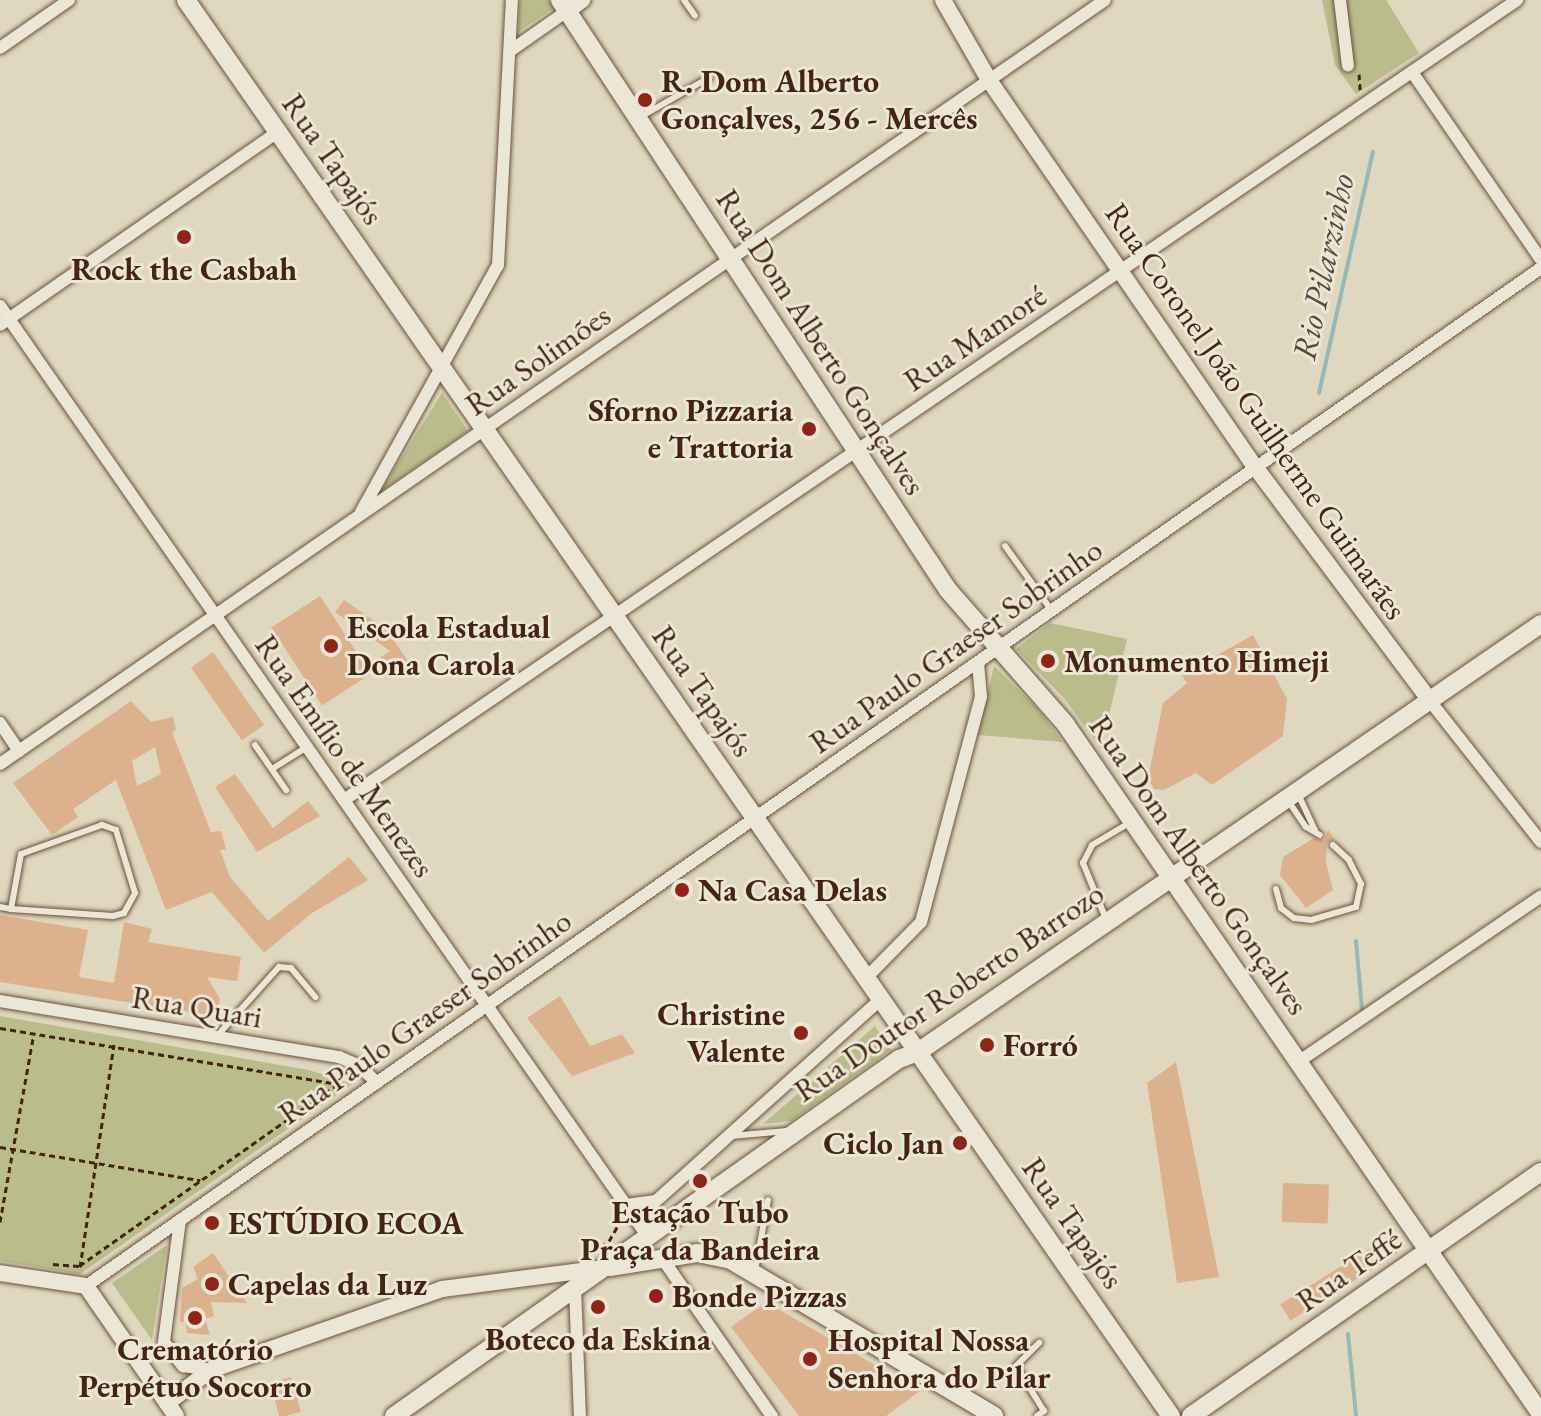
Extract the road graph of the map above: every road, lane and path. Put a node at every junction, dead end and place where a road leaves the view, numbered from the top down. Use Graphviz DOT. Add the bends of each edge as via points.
graph roads {
  1 [pos="69,0"];
  2 [pos="186,0"];
  3 [pos="512,0"];
  4 [pos="684,0"];
  5 [pos="943,0"];
  6 [pos="1105,0"];
  7 [pos="1340,0"];
  8 [pos="1517,0"];
  9 [pos="569,4"];
  10 [pos="695,16"];
  11 [pos="0,48"];
  12 [pos="510,51"];
  13 [pos="1348,66"];
  14 [pos="1412,72"];
  15 [pos="710,77"];
  16 [pos="989,80"];
  17 [pos="639,118"];
  18 [pos="278,132"];
  19 [pos="732,258"];
  20 [pos="1541,260"];
  21 [pos="1541,268"];
  22 [pos="1120,271"];
  23 [pos="0,306"];
  24 [pos="4,322"];
  25 [pos="443,369"];
  26 [pos="484,429"];
  27 [pos="857,451"];
  28 [pos="1256,468"];
  29 [pos="359,516"];
  30 [pos="1005,546"];
  31 [pos="1052,611"];
  32 [pos="215,615"];
  33 [pos="614,615"];
  34 [pos="1541,624"];
  35 [pos="997,649"];
  36 [pos="978,662"];
  37 [pos="1430,701"];
  38 [pos="0,723"];
  39 [pos="255,745"];
  40 [pos="307,747"];
  41 [pos="19,751"];
  42 [pos="0,764"];
  43 [pos="272,769"];
  44 [pos="286,790"];
  45 [pos="1292,796"];
  46 [pos="344,800"];
  47 [pos="755,818"];
  48 [pos="1132,821"];
  49 [pos="1541,842"];
  50 [pos="1333,845"];
  51 [pos="1171,878"];
  52 [pos="1276,889"];
  53 [pos="1541,896"];
  54 [pos="0,907"];
  55 [pos="11,909"];
  56 [pos="1108,922"];
  57 [pos="866,978"];
  58 [pos="315,997"];
  59 [pos="881,999"];
  60 [pos="0,1001"];
  61 [pos="487,1006"];
  62 [pos="0,1028"];
  63 [pos="34,1032"];
  64 [pos="216,1037"];
  65 [pos="115,1044"];
  66 [pos="918,1052"];
  67 [pos="1298,1062"];
  68 [pos="377,1083"];
  69 [pos="799,1130"];
  70 [pos="728,1136"];
  71 [pos="0,1147"];
  72 [pos="13,1149"];
  73 [pos="95,1163"];
  74 [pos="1541,1172"];
  75 [pos="200,1180"];
  76 [pos="768,1200"];
  77 [pos="656,1201"];
  78 [pos="626,1205"];
  79 [pos="180,1220"];
  80 [pos="672,1220"];
  81 [pos="0,1222"];
  82 [pos="648,1237"];
  83 [pos="1429,1251"];
  84 [pos="581,1256"];
  85 [pos="662,1258"];
  86 [pos="79,1266"];
  87 [pos="603,1268"];
  88 [pos="557,1272"];
  89 [pos="0,1273"];
  90 [pos="754,1273"];
  91 [pos="89,1284"];
  92 [pos="575,1288"];
  93 [pos="1039,1343"];
  94 [pos="211,1370"];
  95 [pos="172,1410"];
  96 [pos="1541,1414"];
  97 [pos="394,1416"];
  98 [pos="580,1416"];
  99 [pos="772,1416"];
  100 [pos="994,1416"];
  101 [pos="1037,1416"];
  102 [pos="1171,1416"];
  103 [pos="1191,1416"];
  1 -- 11 [label="street"];
  2 -- 18 [label="main road, Rua Tapajós"];
  3 -- 12 [label="street"];
  4 -- 10 [label="lane"];
  5 -- 16 [label="street, Rua Coronel João Guilherme Guimarães"];
  6 -- 16 [label="street, Rua Solimões"];
  7 -- 13 [label="street"];
  8 -- 14 [label="street, Rua Mamoré"];
  9 -- 12 [label="street"];
  9 -- 17 [label="main road, Rua Dom Alberto Gonçalves"];
  12 -- 25 [label="street" via="498,265"];
  14 -- 20 [label="street"];
  14 -- 22 [label="street, Rua Mamoré"];
  15 -- 17 [label="lane"];
  16 -- 19 [label="street, Rua Solimões"];
  16 -- 22 [label="street, Rua Coronel João Guilherme Guimarães"];
  17 -- 19 [label="main road, Rua Dom Alberto Gonçalves"];
  18 -- 24 [label="street"];
  18 -- 25 [label="main road, Rua Tapajós"];
  19 -- 26 [label="street, Rua Solimões"];
  19 -- 27 [label="main road, Rua Dom Alberto Gonçalves"];
  21 -- 28 [label="street, Rua Paulo Graeser Sobrinho"];
  22 -- 27 [label="street, Rua Mamoré"];
  22 -- 28 [label="street, Rua Coronel João Guilherme Guimarães"];
  23 -- 24 [label="street, Rua Emílio de Menezes"];
  24 -- 32 [label="street, Rua Emílio de Menezes"];
  25 -- 26 [label="main road, Rua Tapajós"];
  25 -- 29 [label="street"];
  26 -- 29 [label="street, Rua Solimões"];
  26 -- 33 [label="main road, Rua Tapajós"];
  27 -- 33 [label="street, Rua Mamoré"];
  27 -- 35 [label="main road, Rua Dom Alberto Gonçalves" via="948,590"];
  28 -- 31 [label="street, Rua Paulo Graeser Sobrinho"];
  28 -- 37 [label="street, Rua Coronel João Guilherme Guimarães"];
  29 -- 32 [label="street, Rua Solimões"];
  30 -- 31 [label="lane"];
  31 -- 35 [label="street, Rua Paulo Graeser Sobrinho"];
  32 -- 40 [label="street, Rua Emílio de Menezes"];
  32 -- 41 [label="street, Rua Solimões"];
  33 -- 46 [label="street, Rua Mamoré"];
  33 -- 47 [label="main road, Rua Tapajós"];
  34 -- 37 [label="main road, Rua Doutor Roberto Barrozo"];
  35 -- 36 [label="street, Rua Paulo Graeser Sobrinho"];
  35 -- 48 [label="main road, Rua Dom Alberto Gonçalves" via="1066,725"];
  36 -- 47 [label="street, Rua Paulo Graeser Sobrinho"];
  36 -- 57 [label="street" via="981,697 921,922"];
  37 -- 45 [label="main road, Rua Doutor Roberto Barrozo"];
  37 -- 49 [label="street, Rua Coronel João Guilherme Guimarães"];
  38 -- 41 [label="street"];
  39 -- 43 [label="lane"];
  40 -- 43 [label="lane"];
  40 -- 46 [label="street, Rua Emílio de Menezes"];
  41 -- 42 [label="street, Rua Solimões"];
  43 -- 44 [label="lane"];
  45 -- 45 [label="lane" via="1318,833 1306,827"];
  45 -- 51 [label="main road, Rua Doutor Roberto Barrozo"];
  46 -- 61 [label="street, Rua Emílio de Menezes"];
  47 -- 57 [label="main road, Rua Tapajós"];
  47 -- 61 [label="street, Rua Paulo Graeser Sobrinho"];
  48 -- 51 [label="main road, Rua Dom Alberto Gonçalves"];
  48 -- 56 [label="lane" via="1092,845 1083,863"];
  50 -- 52 [label="lane" via="1349,860 1361,884 1356,907 1311,920 1294,918 1281,908"];
  51 -- 56 [label="main road, Rua Doutor Roberto Barrozo"];
  51 -- 67 [label="main road, Rua Dom Alberto Gonçalves"];
  53 -- 67 [label="street"];
  54 -- 55 [label="lane"];
  55 -- 55 [label="lane" via="124,913 135,893 116,830 102,825 21,854"];
  56 -- 66 [label="main road, Rua Doutor Roberto Barrozo"];
  57 -- 59 [label="main road, Rua Tapajós"];
  58 -- 64 [label="lane" via="291,968 279,967"];
  59 -- 66 [label="main road, Rua Tapajós"];
  59 -- 70 [label="street"];
  60 -- 64 [label="street, Rua Quari"];
  61 -- 68 [label="street, Rua Paulo Graeser Sobrinho"];
  61 -- 78 [label="street, Rua Emílio de Menezes"];
  62 -- 63 [label="path"];
  63 -- 65 [label="path"];
  63 -- 72 [label="path"];
  64 -- 68 [label="street, Rua Quari" via="350,1060"];
  65 -- 73 [label="path"];
  65 -- 75 [label="path" via="338,1084"];
  66 -- 69 [label="main road, Rua Doutor Roberto Barrozo" via="899,1059"];
  66 -- 102 [label="main road, Rua Tapajós"];
  67 -- 83 [label="main road, Rua Dom Alberto Gonçalves"];
  68 -- 79 [label="street, Rua Paulo Graeser Sobrinho"];
  69 -- 70 [label="lane"];
  69 -- 80 [label="main road, Rua Doutor Roberto Barrozo"];
  70 -- 77 [label="street"];
  71 -- 72 [label="path"];
  72 -- 73 [label="path"];
  72 -- 81 [label="path"];
  73 -- 75 [label="path"];
  73 -- 86 [label="path"];
  74 -- 83 [label="main road, Rua Teffé"];
  75 -- 86 [label="path"];
  76 -- 90 [label="lane"];
  77 -- 78 [label="street"];
  77 -- 82 [label="lane"];
  78 -- 82 [label="street, Rua Emílio de Menezes"];
  78 -- 84 [label="path" via="609,1241"];
  79 -- 91 [label="street, Rua Paulo Graeser Sobrinho"];
  79 -- 94 [label="street" via="164,1342 183,1366"];
  80 -- 82 [label="main road, Rua Doutor Roberto Barrozo"];
  80 -- 85 [label="main road" via="662,1241"];
  82 -- 87 [label="main road, Rua Doutor Roberto Barrozo"];
  83 -- 96 [label="main road, Rua Dom Alberto Gonçalves"];
  83 -- 103 [label="main road, Rua Teffé"];
  85 -- 87 [label="main road"];
  85 -- 90 [label="main road" via="708,1253"];
  85 -- 99 [label="street"];
  86 -- 91 [label="path"];
  87 -- 88 [label="street"];
  87 -- 92 [label="main road, Rua Doutor Roberto Barrozo"];
  88 -- 92 [label="street"];
  88 -- 94 [label="street" via="442,1289"];
  89 -- 91 [label="street"];
  90 -- 100 [label="main road"];
  91 -- 95 [label="street"];
  92 -- 97 [label="main road, Rua Doutor Roberto Barrozo"];
  92 -- 98 [label="street"];
  93 -- 101 [label="lane" via="1016,1366 1044,1411"];
  94 -- 95 [label="street"];
}
